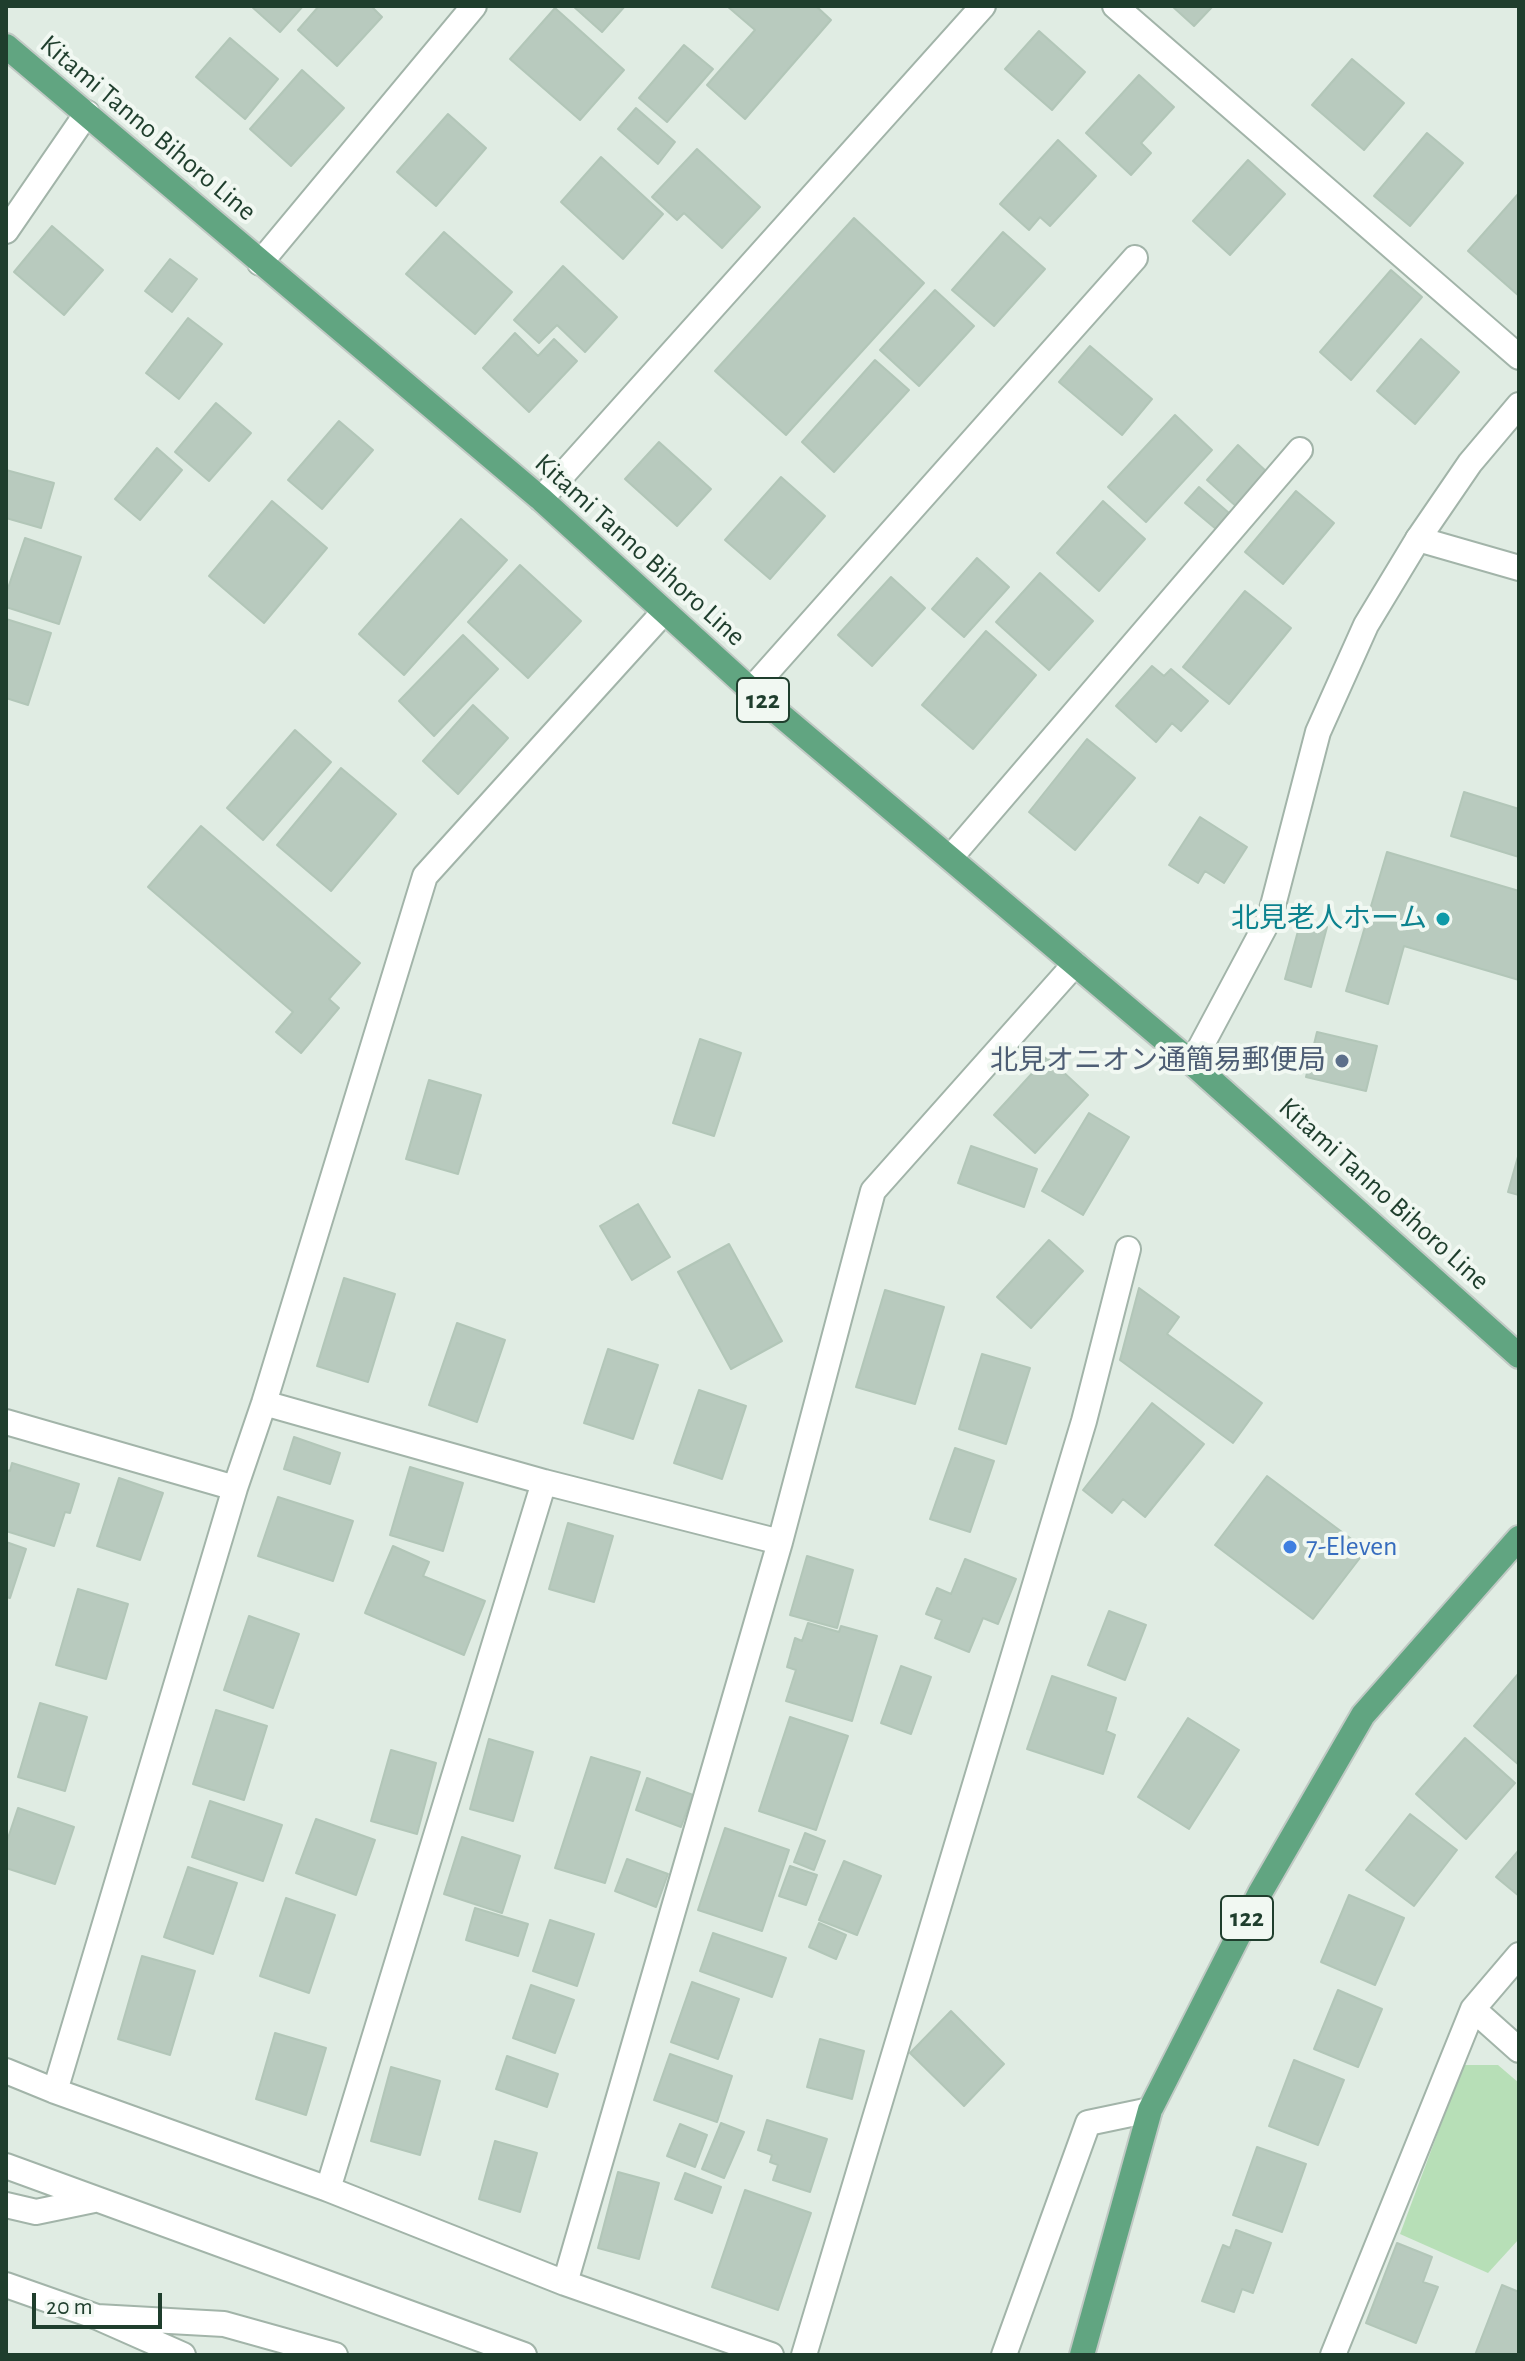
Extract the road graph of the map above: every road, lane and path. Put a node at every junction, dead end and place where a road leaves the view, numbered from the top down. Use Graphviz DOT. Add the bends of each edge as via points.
graph roads {
  1 [pos="474,6"];
  2 [pos="983,6"];
  3 [pos="1115,6"];
  4 [pos="6,46"];
  5 [pos="87,113"];
  6 [pos="6,231"];
  7 [pos="1135,258"];
  8 [pos="260,263"];
  9 [pos="1519,357"];
  10 [pos="1519,405"];
  11 [pos="1300,450"];
  12 [pos="541,499"];
  13 [pos="1418,539"];
  14 [pos="1519,568"];
  15 [pos="663,613"];
  16 [pos="751,690"];
  17 [pos="951,857"];
  18 [pos="1075,964"];
  19 [pos="1192,1063"];
  20 [pos="1128,1249"];
  21 [pos="1519,1356"];
  22 [pos="264,1403"];
  23 [pos="6,1422"];
  24 [pos="544,1482"];
  25 [pos="235,1488"];
  26 [pos="1519,1538"];
  27 [pos="780,1542"];
  28 [pos="1519,1955"];
  29 [pos="1473,2009"];
  30 [pos="1519,2050"];
  31 [pos="6,2071"];
  32 [pos="55,2091"];
  33 [pos="1150,2110"];
  34 [pos="6,2166"];
  35 [pos="328,2189"];
  36 [pos="94,2200"];
  37 [pos="6,2205"];
  38 [pos="565,2283"];
  39 [pos="6,2285"];
  40 [pos="97,2317"];
  41 [pos="183,2355"];
  42 [pos="335,2355"];
  43 [pos="524,2355"];
  44 [pos="771,2355"];
  45 [pos="804,2355"];
  46 [pos="1004,2355"];
  47 [pos="1082,2355"];
  48 [pos="1333,2355"];
  1 -- 8 [label="street"];
  2 -- 12 [label="street"];
  3 -- 9 [label="street"];
  4 -- 5 [label="main road, Kitami Tanno Bihoro Line / 122"];
  5 -- 6 [label="street"];
  5 -- 8 [label="main road, Kitami Tanno Bihoro Line / 122"];
  7 -- 16 [label="street"];
  8 -- 12 [label="main road, Kitami Tanno Bihoro Line / 122"];
  10 -- 13 [label="street" via="1470,463"];
  11 -- 17 [label="street"];
  12 -- 15 [label="main road, Kitami Tanno Bihoro Line / 122"];
  13 -- 14 [label="street"];
  13 -- 19 [label="street" via="1366,625 1318,732 1270,917"];
  15 -- 16 [label="main road, Kitami Tanno Bihoro Line / 122"];
  15 -- 22 [label="street" via="425,876"];
  16 -- 17 [label="main road, Kitami Tanno Bihoro Line / 122"];
  17 -- 18 [label="main road, Kitami Tanno Bihoro Line / 122"];
  18 -- 19 [label="main road, Kitami Tanno Bihoro Line / 122"];
  18 -- 27 [label="street" via="873,1191"];
  19 -- 21 [label="main road, Kitami Tanno Bihoro Line / 122"];
  20 -- 45 [label="street" via="1084,1421"];
  22 -- 24 [label="street"];
  22 -- 25 [label="street"];
  23 -- 25 [label="street"];
  24 -- 27 [label="street"];
  24 -- 35 [label="street"];
  25 -- 32 [label="street"];
  26 -- 33 [label="main road, 122" via="1363,1715 1260,1893"];
  27 -- 38 [label="street"];
  28 -- 29 [label="street"];
  29 -- 30 [label="street"];
  29 -- 48 [label="street"];
  31 -- 32 [label="street"];
  32 -- 35 [label="street"];
  33 -- 46 [label="street" via="1088,2123"];
  33 -- 47 [label="main road, 122"];
  34 -- 36 [label="street"];
  35 -- 38 [label="street"];
  36 -- 37 [label="street" via="36,2212"];
  36 -- 43 [label="street"];
  38 -- 44 [label="street"];
  39 -- 40 [label="street"];
  40 -- 41 [label="street"];
  40 -- 42 [label="street" via="224,2324"];
}
